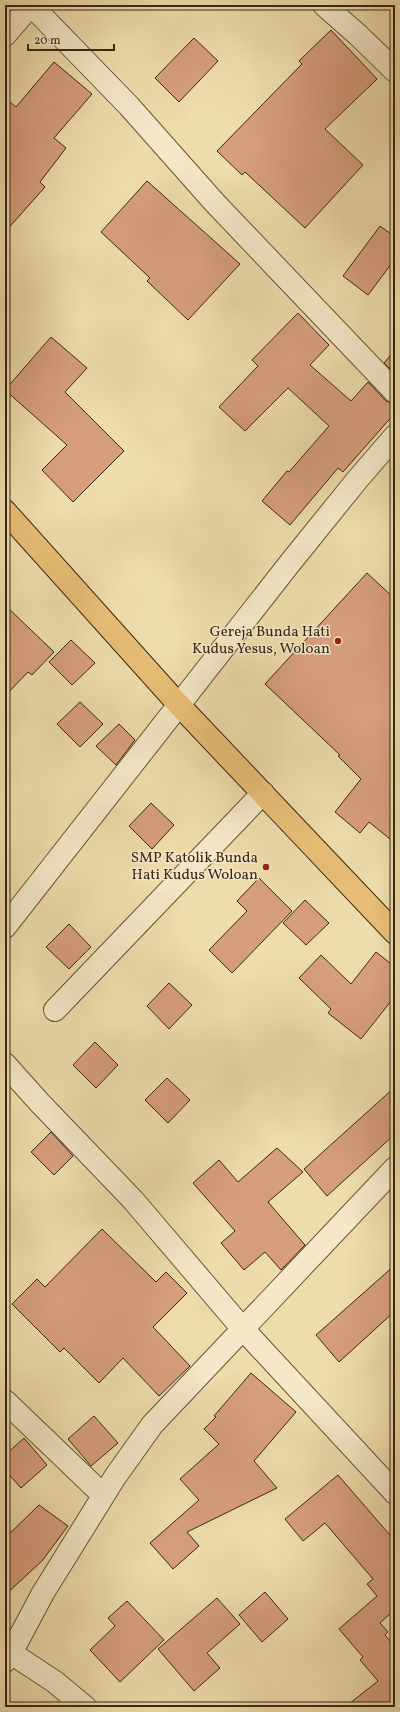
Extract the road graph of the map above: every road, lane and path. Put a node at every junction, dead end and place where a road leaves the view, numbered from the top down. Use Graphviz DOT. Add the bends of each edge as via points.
graph roads {
  1 [pos="31,5"];
  2 [pos="324,5"];
  3 [pos="5,35"];
  4 [pos="395,71"];
  5 [pos="395,392"];
  6 [pos="395,436"];
  7 [pos="5,510"];
  8 [pos="179,705"];
  9 [pos="263,793"];
  10 [pos="5,927"];
  11 [pos="395,933"];
  12 [pos="55,1010"];
  13 [pos="5,1064"];
  14 [pos="395,1168"];
  15 [pos="242,1328"];
  16 [pos="5,1401"];
  17 [pos="395,1493"];
  18 [pos="104,1495"];
  19 [pos="7,1657"];
  20 [pos="85,1707"];
  1 -- 3 [label="street"];
  1 -- 5 [label="street" via="129,106 214,202"];
  2 -- 4 [label="street"];
  6 -- 8 [label="street" via="290,563"];
  7 -- 8 [label="main road"];
  8 -- 9 [label="main road"];
  8 -- 10 [label="street"];
  9 -- 11 [label="main road"];
  9 -- 12 [label="street"];
  13 -- 15 [label="street" via="133,1200"];
  14 -- 15 [label="street"];
  15 -- 17 [label="street"];
  15 -- 18 [label="street" via="152,1425"];
  16 -- 18 [label="street"];
  18 -- 19 [label="street"];
  19 -- 20 [label="street" via="55,1682"];
}
